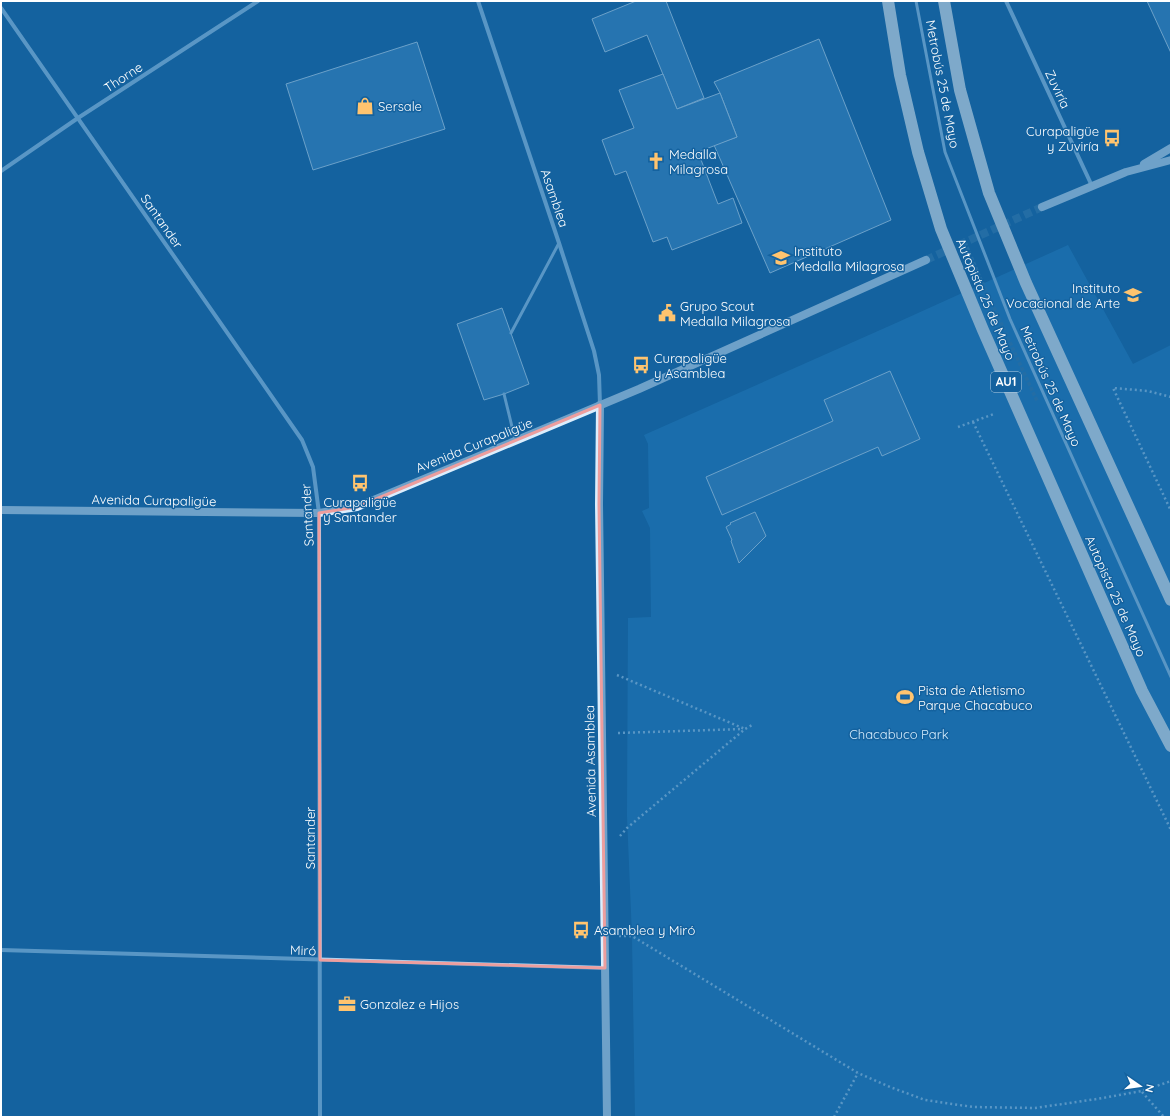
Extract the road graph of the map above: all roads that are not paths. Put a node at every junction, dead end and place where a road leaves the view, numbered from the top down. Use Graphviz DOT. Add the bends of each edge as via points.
graph roads {
  1 [pos="258,1"];
  2 [pos="478,1"];
  3 [pos="888,1"];
  4 [pos="916,1"];
  5 [pos="944,1"];
  6 [pos="1006,1"];
  7 [pos="1,8"];
  8 [pos="78,118"];
  9 [pos="1171,148"];
  10 [pos="1171,160"];
  11 [pos="1137,168"];
  12 [pos="1,171"];
  13 [pos="1092,186"];
  14 [pos="1042,207"];
  15 [pos="559,243"];
  16 [pos="926,260"];
  17 [pos="511,333"];
  18 [pos="504,394"];
  19 [pos="600,405"];
  20 [pos="516,441"];
  21 [pos="1,510"];
  22 [pos="319,513"];
  23 [pos="1171,600"];
  24 [pos="1171,677"];
  25 [pos="1171,746"];
  26 [pos="1,950"];
  27 [pos="320,960"];
  28 [pos="605,968"];
  29 [pos="320,1117"];
  30 [pos="607,1117"];
  1 -- 8 [label="street, Thorne"];
  2 -- 15 [label="street, Asamblea"];
  3 -- 25 [label="highway, Autopista 25 de Mayo / AU1, bridge" via="900,75 918,152 941,229 1139,684"];
  4 -- 24 [label="lane, Metrobús 25 de Mayo, bridge" via="945,152 1010,319"];
  5 -- 23 [label="highway, bridge" via="960,90 989,193 1026,282"];
  6 -- 13 [label="street, Zuviría"];
  7 -- 8 [label="street, Santander"];
  8 -- 12 [label="street, Thorne"];
  8 -- 22 [label="street, Santander" via="302,440 313,466"];
  9 -- 11 [label="main road"];
  10 -- 11 [label="main road"];
  11 -- 13 [label="main road"];
  13 -- 14 [label="main road"];
  15 -- 17 [label="lane"];
  15 -- 19 [label="street, Asamblea" via="594,352 599,375"];
  16 -- 19 [label="main road, Avenida Curapaligüe"];
  18 -- 20 [label="lane"];
  19 -- 20 [label="main road, Avenida Curapaligüe"];
  19 -- 28 [label="main road, Avenida Asamblea"];
  20 -- 22 [label="main road, Avenida Curapaligüe" via="356,506"];
  21 -- 22 [label="main road, Avenida Curapaligüe"];
  22 -- 27 [label="street, Santander"];
  26 -- 27 [label="street, Miró"];
  27 -- 28 [label="street, Miró"];
  27 -- 29 [label="street, Santander"];
  28 -- 30 [label="main road, Avenida Asamblea"];
}
